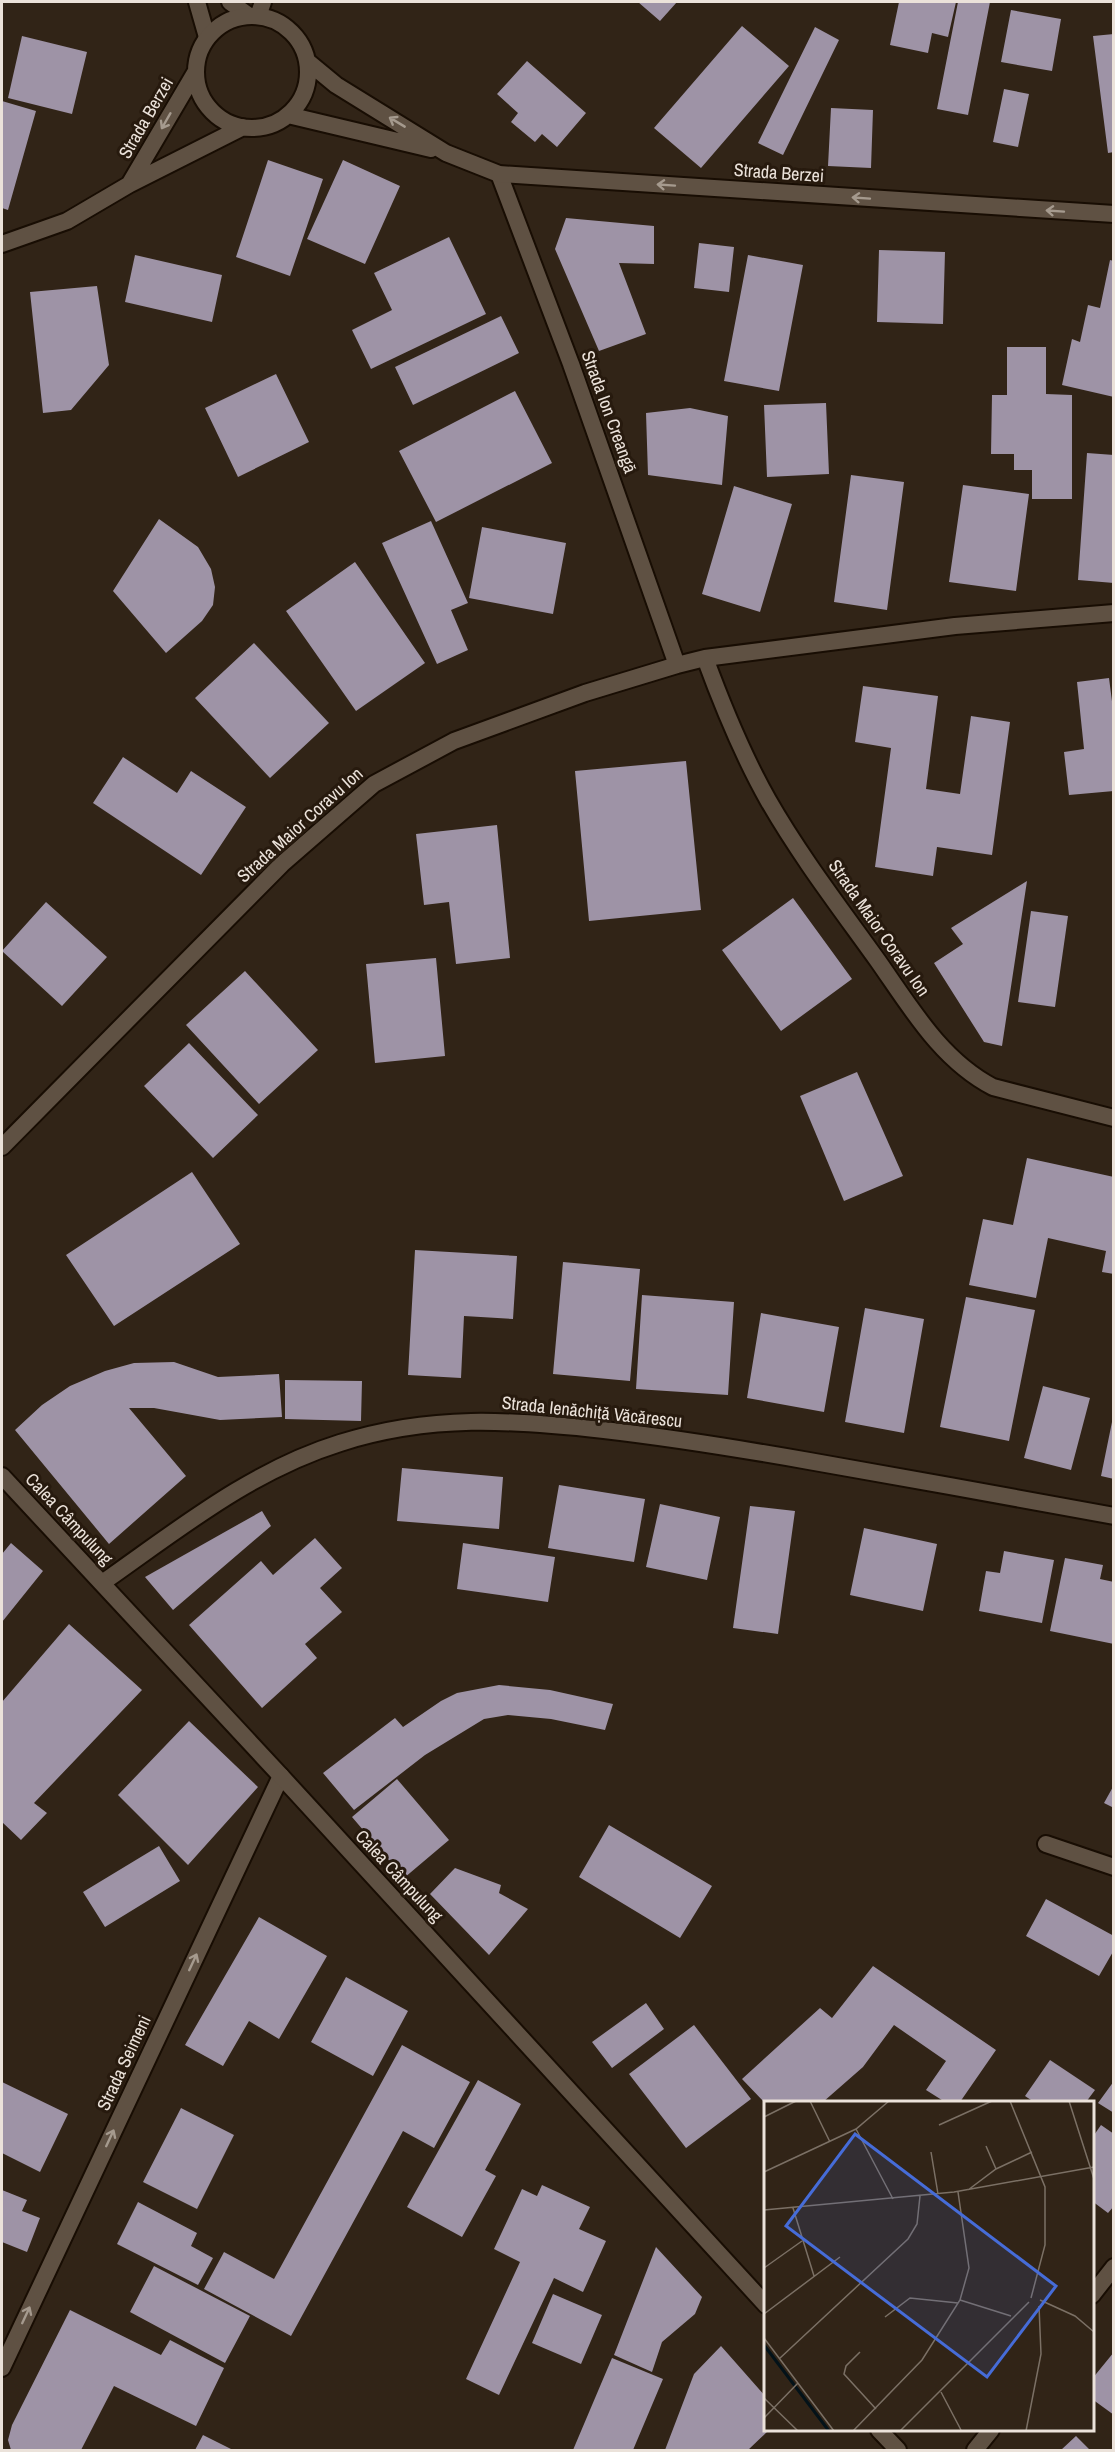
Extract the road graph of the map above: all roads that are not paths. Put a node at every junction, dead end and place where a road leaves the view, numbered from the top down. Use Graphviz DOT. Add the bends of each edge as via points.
graph roads {
  1 [pos="197,2"];
  2 [pos="230,2"];
  3 [pos="256,11"];
  4 [pos="207,37"];
  5 [pos="307,61"];
  6 [pos="196,71"];
  7 [pos="288,115"];
  8 [pos="243,127"];
  9 [pos="447,153"];
  10 [pos="499,174"];
  11 [pos="130,184"];
  12 [pos="1113,214"];
  13 [pos="2,244"];
  14 [pos="1113,613"];
  15 [pos="705,658"];
  16 [pos="676,665"];
  17 [pos="1113,1118"];
  18 [pos="2,1147"];
  19 [pos="2,1476"];
  20 [pos="1113,1516"];
  21 [pos="102,1583"];
  22 [pos="280,1776"];
  23 [pos="1046,1844"];
  24 [pos="1113,1867"];
  25 [pos="1113,2267"];
  26 [pos="1094,2292"];
  27 [pos="764,2304"];
  28 [pos="2,2368"];
  29 [pos="880,2431"];
  30 [pos="990,2431"];
  31 [pos="898,2451"];
  32 [pos="975,2451"];
  1 -- 4 [label="street"];
  2 -- 3 [label="street"];
  3 -- 4 [label="street" via="228,21"];
  3 -- 5 [label="street" via="288,28 301,43"];
  4 -- 6 [label="street" via="198,55"];
  5 -- 7 [label="street" via="305,93"];
  9 -- 5 [label="street, Strada Berzei, one-way" via="336,85"];
  6 -- 8 [label="street" via="207,106 223,120"];
  6 -- 11 [label="street, Strada Berzei, one-way"];
  7 -- 8 [label="street" via="266,126"];
  7 -- 9 [label="street, Strada Berzei"];
  8 -- 11 [label="street, Strada Berzei"];
  9 -- 10 [label="street, Strada Berzei"];
  12 -- 10 [label="street, Strada Berzei, one-way"];
  10 -- 16 [label="street, Strada Ion Creangă" via="572,364"];
  11 -- 13 [label="street, Strada Berzei" via="68,221"];
  14 -- 15 [label="street, Strada Maior Coravu Ion" via="955,626"];
  15 -- 16 [label="street, Strada Maior Coravu Ion"];
  15 -- 17 [label="street, Strada Maior Coravu Ion" via="733,733 768,800 819,879 932,1037 955,1062 993,1087"];
  16 -- 18 [label="street, Strada Maior Coravu Ion" via="454,741 374,784 282,864"];
  19 -- 21 [label="street, Calea Câmpulung"];
  20 -- 21 [label="street, Strada Ienăchiță Văcărescu" via="717,1444 542,1424 424,1423 336,1444 256,1479 203,1510"];
  21 -- 22 [label="street, Calea Câmpulung"];
  22 -- 27 [label="street, Calea Câmpulung"];
  28 -- 22 [label="street, Strada Seimeni, one-way"];
  23 -- 24 [label="street"];
  25 -- 26 [label="street"];
  29 -- 31 [label="street"];
  30 -- 32 [label="street"];
}
